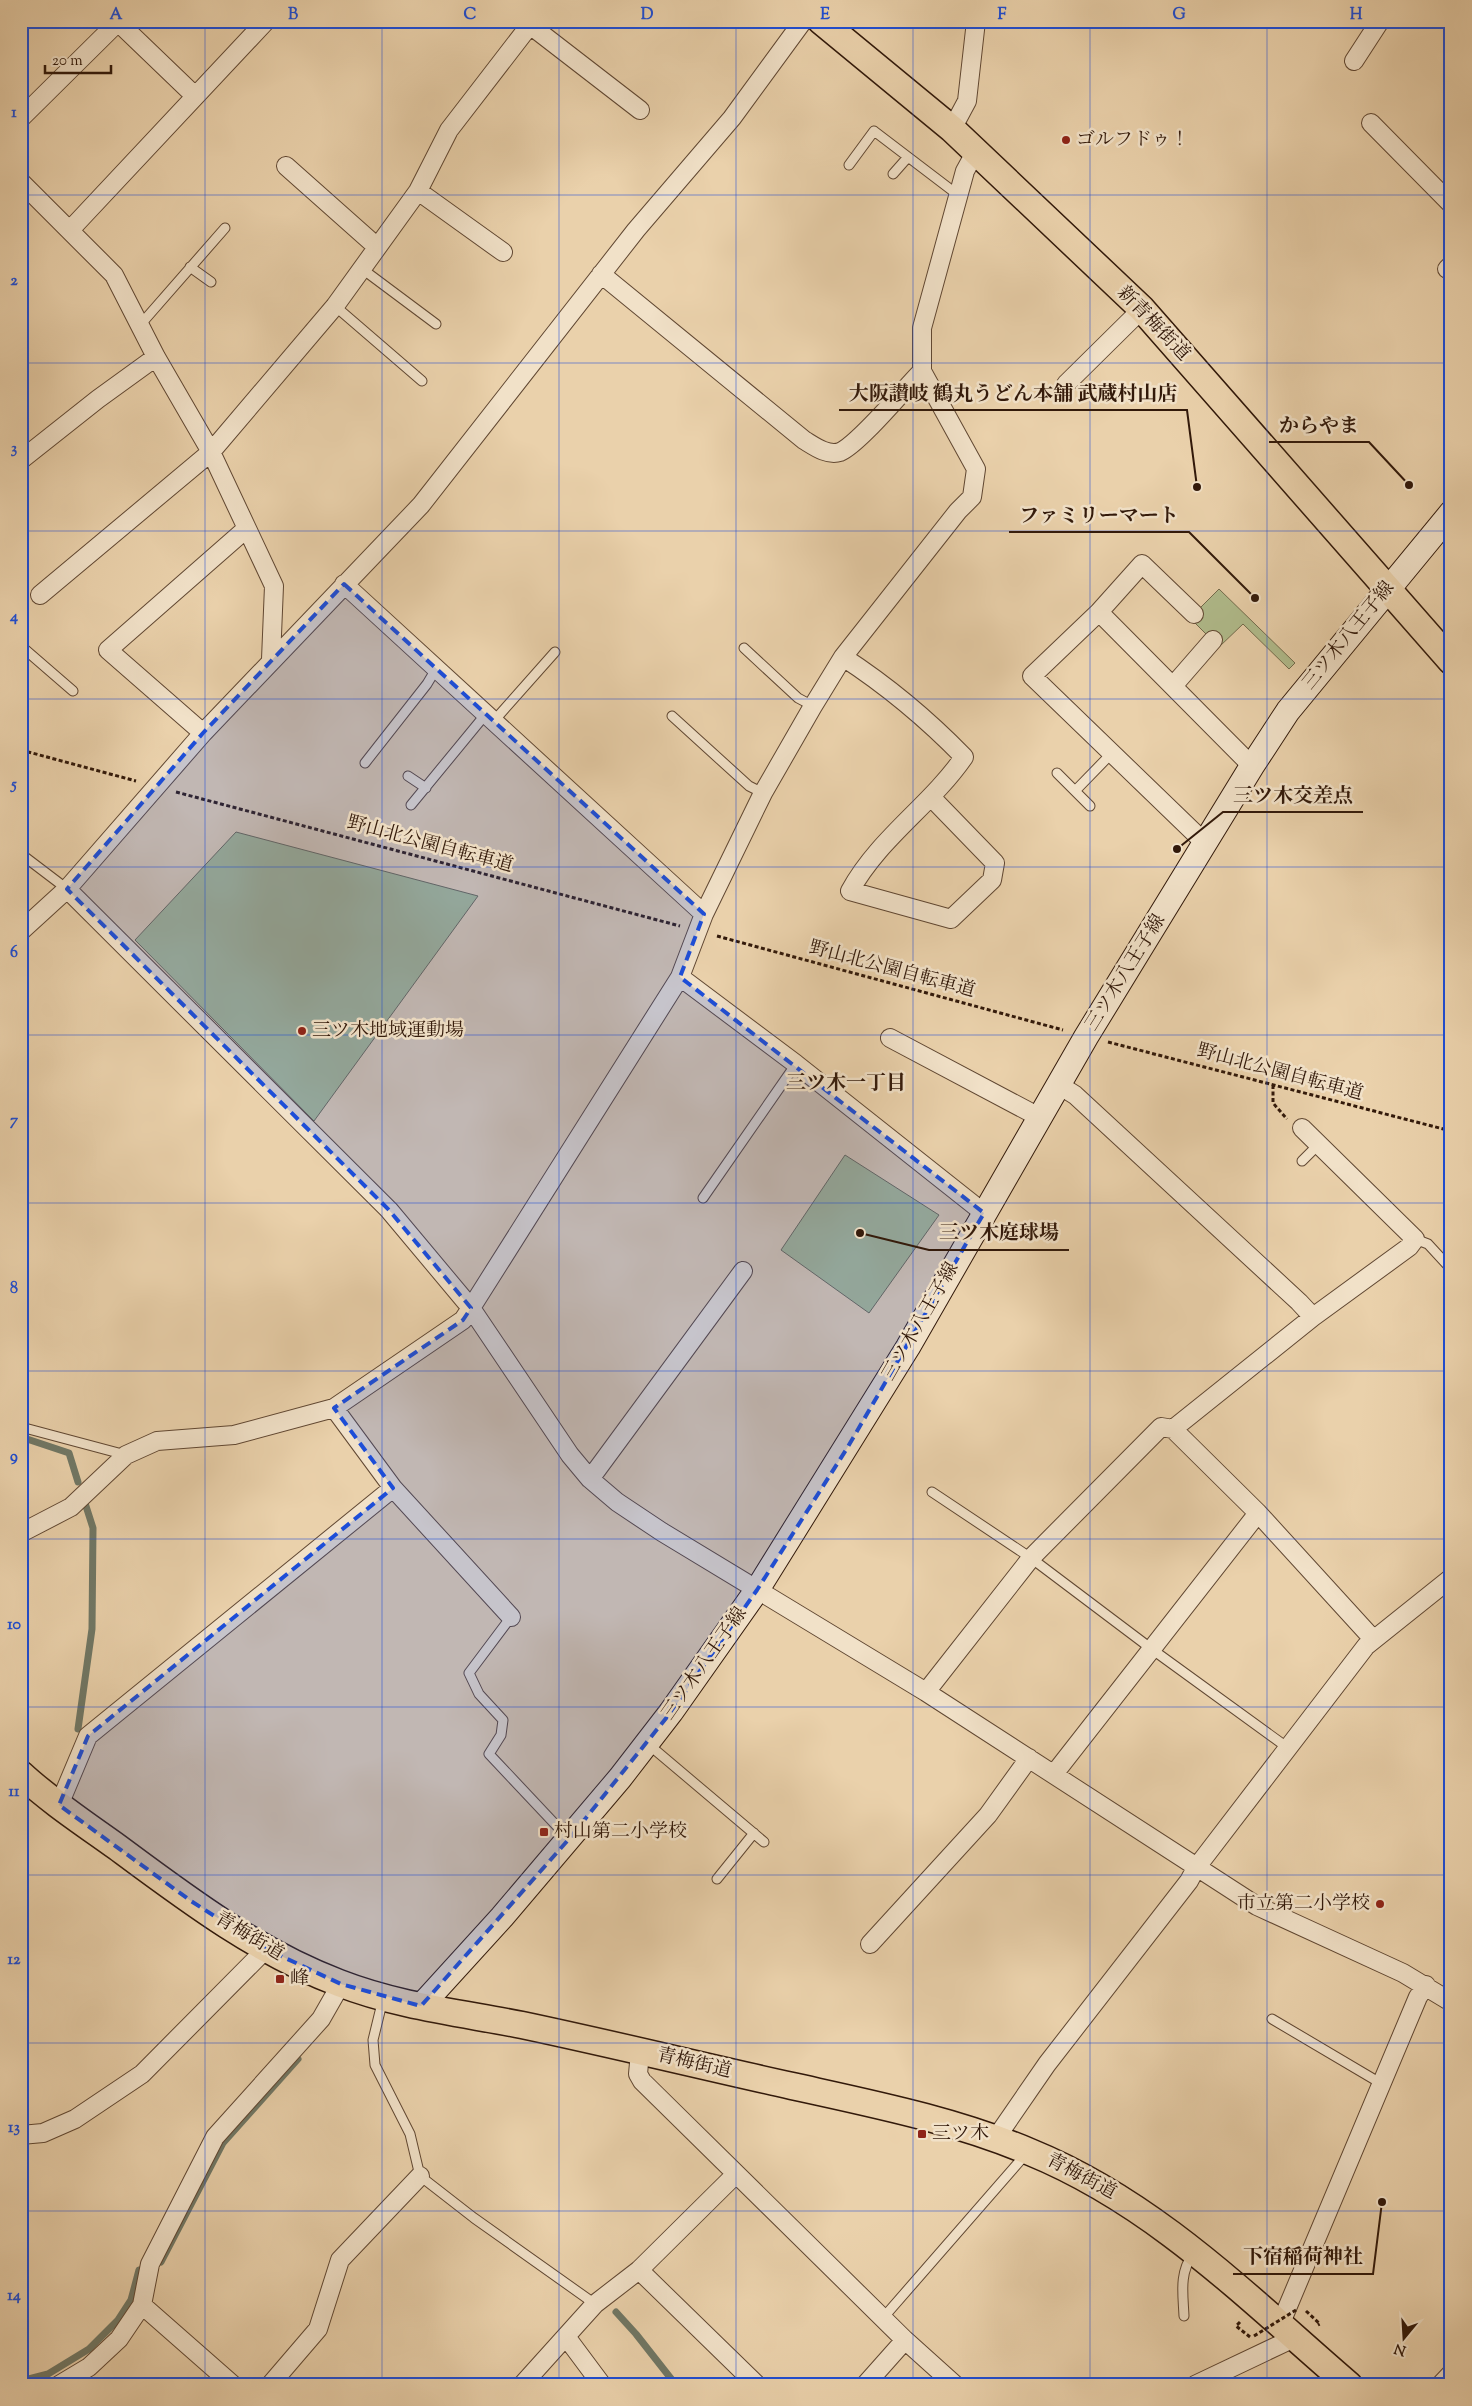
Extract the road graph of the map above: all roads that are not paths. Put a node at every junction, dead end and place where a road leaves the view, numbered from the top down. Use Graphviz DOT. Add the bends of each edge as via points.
graph roads {
  1 [pos="266,21"];
  2 [pos="803,21"];
  3 [pos="821,21"];
  4 [pos="976,21"];
  5 [pos="1380,21"];
  6 [pos="118,22"];
  7 [pos="532,23"];
  8 [pos="1354,61"];
  9 [pos="195,96"];
  10 [pos="640,110"];
  11 [pos="21,118"];
  12 [pos="1370,124"];
  13 [pos="952,129"];
  14 [pos="976,151"];
  15 [pos="908,157"];
  16 [pos="849,165"];
  17 [pos="286,166"];
  18 [pos="893,174"];
  19 [pos="21,182"];
  20 [pos="418,191"];
  21 [pos="958,195"];
  22 [pos="1451,204"];
  23 [pos="225,228"];
  24 [pos="70,230"];
  25 [pos="376,246"];
  26 [pos="503,252"];
  27 [pos="190,267"];
  28 [pos="362,268"];
  29 [pos="600,274"];
  30 [pos="211,282"];
  31 [pos="335,306"];
  32 [pos="1142,309"];
  33 [pos="141,324"];
  34 [pos="436,324"];
  35 [pos="156,357"];
  36 [pos="922,371"];
  37 [pos="422,381"];
  38 [pos="1066,384"];
  39 [pos="211,452"];
  40 [pos="21,460"];
  41 [pos="1451,513"];
  42 [pos="246,529"];
  43 [pos="344,584"];
  44 [pos="1388,588"];
  45 [pos="40,595"];
  46 [pos="1099,612"];
  47 [pos="1194,614"];
  48 [pos="1213,640"];
  49 [pos="21,646"];
  50 [pos="744,648"];
  51 [pos="555,652"];
  52 [pos="843,657"];
  53 [pos="271,659"];
  54 [pos="1451,661"];
  55 [pos="436,669"];
  56 [pos="1173,686"];
  57 [pos="73,691"];
  58 [pos="813,706"];
  59 [pos="672,716"];
  60 [pos="489,719"];
  61 [pos="202,733"];
  62 [pos="1111,754"];
  63 [pos="365,763"];
  64 [pos="1252,766"];
  65 [pos="1057,774"];
  66 [pos="408,776"];
  67 [pos="426,788"];
  68 [pos="1075,791"];
  69 [pos="763,793"];
  70 [pos="931,797"];
  71 [pos="411,805"];
  72 [pos="1090,806"];
  73 [pos="1206,844"];
  74 [pos="21,854"];
  75 [pos="67,889"];
  76 [pos="704,914"];
  77 [pos="21,931"];
  78 [pos="680,977"];
  79 [pos="890,1038"];
  80 [pos="796,1064"];
  81 [pos="1059,1085"];
  82 [pos="1041,1118"];
  83 [pos="1302,1128"];
  84 [pos="1318,1144"];
  85 [pos="1302,1161"];
  86 [pos="703,1198"];
  87 [pos="984,1213"];
  88 [pos="1414,1239"];
  89 [pos="1451,1269"];
  90 [pos="743,1271"];
  91 [pos="471,1308"];
  92 [pos="1313,1318"];
  93 [pos="334,1408"];
  94 [pos="21,1427"];
  95 [pos="1173,1429"];
  96 [pos="126,1455"];
  97 [pos="590,1479"];
  98 [pos="393,1488"];
  99 [pos="932,1492"];
  100 [pos="1258,1513"];
  101 [pos="21,1533"];
  102 [pos="1031,1558"];
  103 [pos="1451,1578"];
  104 [pos="757,1590"];
  105 [pos="511,1617"];
  106 [pos="1373,1639"];
  107 [pos="1153,1650"];
  108 [pos="926,1692"];
  109 [pos="647,1743"];
  110 [pos="1288,1748"];
  111 [pos="1029,1758"];
  112 [pos="21,1774"];
  113 [pos="1054,1774"];
  114 [pos="60,1805"];
  115 [pos="754,1833"];
  116 [pos="569,1839"];
  117 [pos="764,1842"];
  118 [pos="1196,1868"];
  119 [pos="717,1879"];
  120 [pos="870,1944"];
  121 [pos="266,1949"];
  122 [pos="341,1984"];
  123 [pos="1426,1985"];
  124 [pos="383,1997"];
  125 [pos="1451,2002"];
  126 [pos="421,2006"];
  127 [pos="1272,2019"];
  128 [pos="640,2052"];
  129 [pos="1382,2084"];
  130 [pos="21,2135"];
  131 [pos="996,2138"];
  132 [pos="1029,2151"];
  133 [pos="736,2174"];
  134 [pos="420,2176"];
  135 [pos="1195,2251"];
  136 [pos="639,2270"];
  137 [pos="596,2304"];
  138 [pos="142,2305"];
  139 [pos="1184,2316"];
  140 [pos="883,2318"];
  141 [pos="1290,2324"];
  142 [pos="567,2338"];
  143 [pos="905,2340"];
  144 [pos="1451,2367"];
  145 [pos="277,2382"];
  146 [pos="523,2384"];
  147 [pos="59,2385"];
  148 [pos="232,2385"];
  149 [pos="602,2385"];
  150 [pos="757,2385"];
  151 [pos="865,2385"];
  152 [pos="955,2385"];
  153 [pos="1195,2385"];
  154 [pos="1349,2385"];
  155 [pos="1434,2385"];
  1 -- 9 [label="street"];
  2 -- 29 [label="street" via="732,118"];
  3 -- 13 [label="main road, 新青梅街道"];
  4 -- 13 [label="street" via="967,101"];
  5 -- 8 [label="street"];
  6 -- 9 [label="street"];
  6 -- 11 [label="street"];
  7 -- 10 [label="street"];
  7 -- 20 [label="street" via="449,130"];
  9 -- 24 [label="street"];
  12 -- 22 [label="street"];
  13 -- 14 [label="main road, 新青梅街道"];
  14 -- 21 [label="street" via="965,171"];
  14 -- 32 [label="main road, 新青梅街道"];
  15 -- 16 [label="lane" via="874,131"];
  15 -- 18 [label="lane"];
  15 -- 21 [label="lane"];
  17 -- 25 [label="street"];
  19 -- 24 [label="street"];
  20 -- 25 [label="street"];
  20 -- 26 [label="street"];
  21 -- 36 [label="street" via="922,328"];
  23 -- 27 [label="lane"];
  24 -- 33 [label="street" via="114,276"];
  25 -- 28 [label="street"];
  27 -- 30 [label="lane"];
  27 -- 33 [label="lane"];
  28 -- 31 [label="street"];
  28 -- 34 [label="lane"];
  29 -- 36 [label="street" via="804,440 824,451 838,452 854,442"];
  29 -- 43 [label="street" via="421,505"];
  31 -- 37 [label="lane"];
  31 -- 39 [label="street"];
  32 -- 38 [label="street"];
  32 -- 44 [label="main road, 新青梅街道"];
  33 -- 35 [label="street"];
  35 -- 39 [label="street"];
  35 -- 40 [label="street"];
  36 -- 52 [label="street" via="976,469 972,497"];
  39 -- 42 [label="street"];
  39 -- 45 [label="street"];
  41 -- 44 [label="main road, 三ツ木八王子線"];
  42 -- 53 [label="street" via="274,586"];
  42 -- 61 [label="street" via="108,650"];
  43 -- 53 [label="street"];
  43 -- 55 [label="street"];
  44 -- 54 [label="main road, 新青梅街道"];
  44 -- 64 [label="main road, 三ツ木八王子線" via="1288,711"];
  46 -- 47 [label="street" via="1142,564"];
  46 -- 56 [label="street"];
  46 -- 62 [label="street" via="1032,676"];
  48 -- 56 [label="street"];
  49 -- 57 [label="lane"];
  50 -- 58 [label="lane" via="798,698"];
  51 -- 60 [label="lane"];
  52 -- 58 [label="street"];
  52 -- 70 [label="street" via="867,673 964,757"];
  53 -- 61 [label="street"];
  55 -- 60 [label="street"];
  55 -- 63 [label="lane"];
  56 -- 64 [label="street"];
  58 -- 69 [label="street"];
  59 -- 69 [label="lane" via="749,786"];
  60 -- 67 [label="lane"];
  60 -- 76 [label="street"];
  61 -- 75 [label="street"];
  62 -- 68 [label="lane"];
  62 -- 73 [label="street"];
  64 -- 73 [label="main road, 三ツ木八王子線"];
  65 -- 68 [label="lane"];
  66 -- 67 [label="lane"];
  67 -- 71 [label="lane"];
  68 -- 72 [label="lane"];
  69 -- 76 [label="street"];
  70 -- 70 [label="street" via="889,837 860,872 850,891 951,919 992,880 995,863"];
  73 -- 81 [label="main road, 三ツ木八王子線"];
  74 -- 75 [label="lane"];
  75 -- 77 [label="street"];
  75 -- 91 [label="street" via="390,1210"];
  76 -- 78 [label="street"];
  78 -- 80 [label="street"];
  78 -- 91 [label="street"];
  79 -- 82 [label="street"];
  80 -- 86 [label="lane"];
  80 -- 87 [label="street"];
  81 -- 82 [label="main road, 三ツ木八王子線"];
  81 -- 92 [label="street" via="1082,1102 1300,1302"];
  82 -- 87 [label="main road, 三ツ木八王子線"];
  83 -- 84 [label="street"];
  84 -- 85 [label="lane"];
  84 -- 88 [label="street"];
  87 -- 104 [label="main road, 三ツ木八王子線" via="903,1354"];
  88 -- 89 [label="lane" via="1428,1244"];
  88 -- 92 [label="street" via="1409,1247"];
  90 -- 97 [label="street"];
  91 -- 93 [label="street" via="463,1320"];
  91 -- 97 [label="street" via="570,1455"];
  92 -- 95 [label="street"];
  93 -- 96 [label="street" via="234,1435 157,1441"];
  93 -- 98 [label="street"];
  94 -- 96 [label="lane"];
  95 -- 100 [label="street"];
  95 -- 102 [label="street" via="1160,1427"];
  96 -- 101 [label="street" via="71,1507"];
  97 -- 104 [label="street" via="662,1532"];
  98 -- 105 [label="street"];
  98 -- 114 [label="street" via="88,1736"];
  99 -- 102 [label="lane"];
  100 -- 106 [label="street"];
  100 -- 107 [label="street"];
  102 -- 107 [label="lane"];
  102 -- 108 [label="street"];
  103 -- 106 [label="street"];
  104 -- 108 [label="street"];
  104 -- 109 [label="main road, 三ツ木八王子線"];
  105 -- 116 [label="lane" via="469,1673 479,1694 502,1720 501,1736 489,1754"];
  106 -- 110 [label="street"];
  107 -- 110 [label="lane"];
  107 -- 113 [label="street"];
  108 -- 111 [label="street"];
  109 -- 115 [label="lane"];
  109 -- 116 [label="main road, 三ツ木八王子線"];
  110 -- 118 [label="street"];
  111 -- 113 [label="street"];
  111 -- 120 [label="street" via="988,1815"];
  112 -- 114 [label="main road, 青梅街道"];
  113 -- 118 [label="street"];
  114 -- 121 [label="main road, 青梅街道" via="191,1901"];
  115 -- 117 [label="lane"];
  115 -- 119 [label="lane"];
  116 -- 126 [label="main road, 三ツ木八王子線"];
  118 -- 123 [label="street" via="1273,1916"];
  118 -- 131 [label="street" via="1047,2064"];
  121 -- 122 [label="main road, 青梅街道"];
  121 -- 130 [label="street" via="142,2074 75,2119 43,2133"];
  122 -- 124 [label="main road, 青梅街道"];
  122 -- 138 [label="street" via="321,2019 215,2137 150,2264"];
  123 -- 125 [label="street"];
  123 -- 129 [label="street"];
  124 -- 126 [label="main road, 青梅街道"];
  124 -- 134 [label="lane" via="373,2040 375,2065 410,2134"];
  126 -- 128 [label="main road, 青梅街道"];
  127 -- 129 [label="lane"];
  128 -- 131 [label="main road, 青梅街道" via="873,2104"];
  128 -- 133 [label="street" via="638,2074 642,2081"];
  129 -- 141 [label="street" via="1338,2182"];
  131 -- 132 [label="main road, 青梅街道"];
  132 -- 135 [label="main road, 青梅街道" via="1115,2195"];
  132 -- 140 [label="lane"];
  133 -- 136 [label="street"];
  133 -- 140 [label="street"];
  134 -- 137 [label="lane"];
  134 -- 145 [label="street" via="340,2260 318,2329"];
  135 -- 139 [label="lane" via="1185,2265"];
  135 -- 141 [label="main road, 青梅街道"];
  136 -- 137 [label="street"];
  136 -- 150 [label="street"];
  137 -- 142 [label="street"];
  138 -- 147 [label="street" via="120,2339 88,2367"];
  138 -- 148 [label="street"];
  140 -- 143 [label="street"];
  141 -- 153 [label="street"];
  141 -- 154 [label="main road, 青梅街道"];
  142 -- 146 [label="street"];
  142 -- 149 [label="street"];
  143 -- 151 [label="street"];
  143 -- 152 [label="street"];
  144 -- 155 [label="lane"];
}
